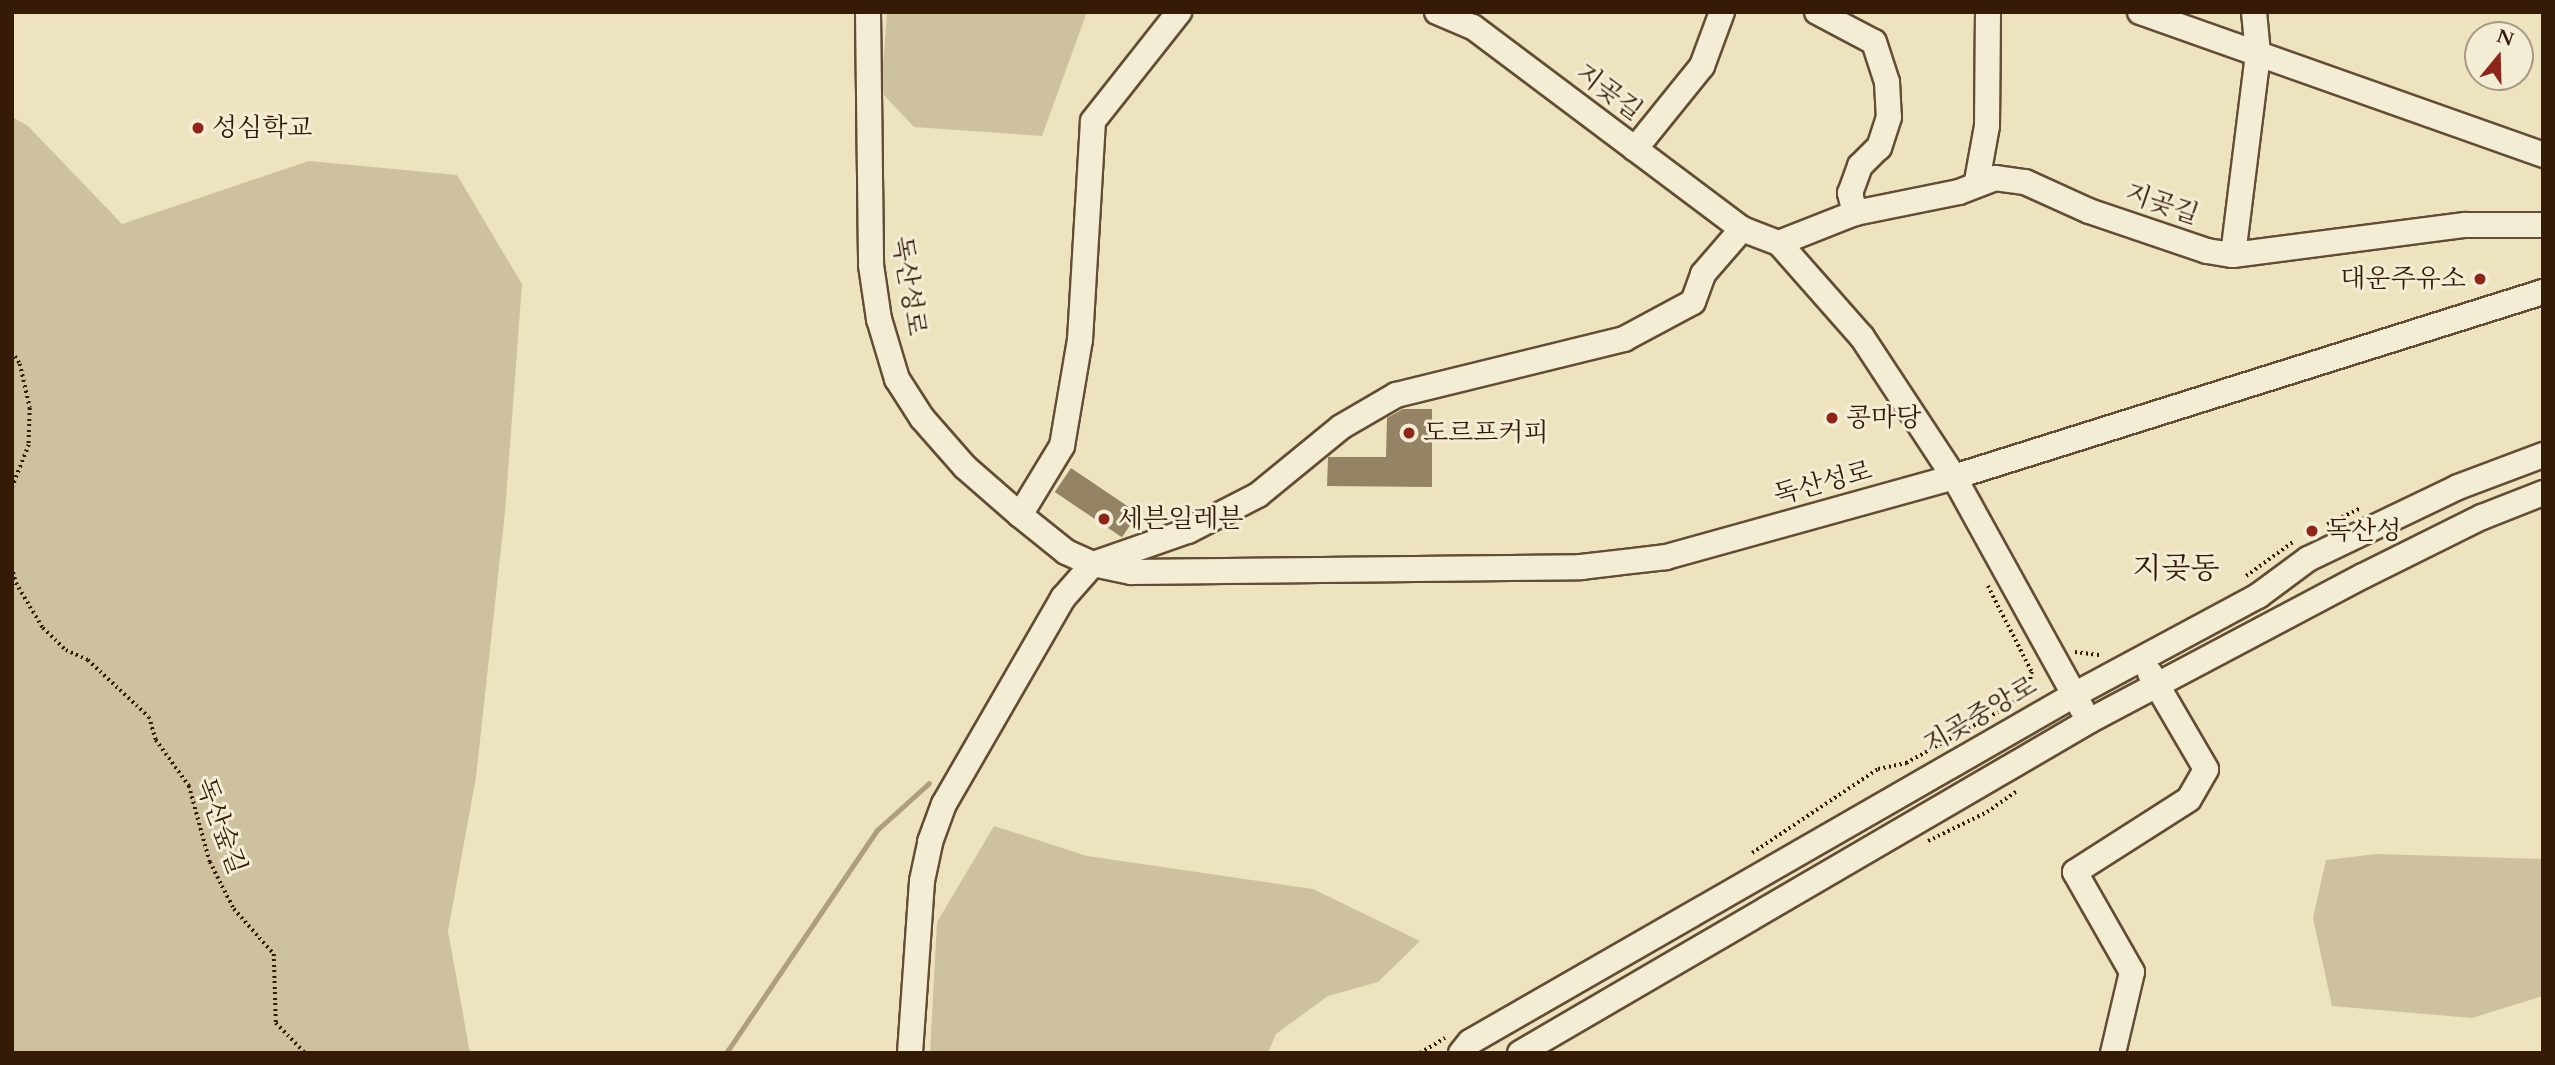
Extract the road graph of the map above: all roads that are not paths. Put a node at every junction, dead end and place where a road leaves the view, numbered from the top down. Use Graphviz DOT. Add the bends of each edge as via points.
graph roads {
  1 [pos="868,12"];
  2 [pos="1179,12"];
  3 [pos="1437,12"];
  4 [pos="1722,12"];
  5 [pos="1817,12"];
  6 [pos="1988,12"];
  7 [pos="2140,12"];
  8 [pos="2254,12"];
  9 [pos="2258,53"];
  10 [pos="1635,149"];
  11 [pos="2543,155"];
  12 [pos="1977,181"];
  13 [pos="1855,213"];
  14 [pos="2543,225"];
  15 [pos="1742,229"];
  16 [pos="1779,243"];
  17 [pos="2233,255"];
  18 [pos="2543,292"];
  19 [pos="2543,455"];
  20 [pos="1954,477"];
  21 [pos="2543,493"];
  22 [pos="1020,515"];
  23 [pos="1093,564"];
  24 [pos="2143,661"];
  25 [pos="2158,687"];
  26 [pos="2074,695"];
  27 [pos="2089,721"];
  28 [pos="910,1053"];
  29 [pos="1461,1053"];
  30 [pos="1520,1053"];
  31 [pos="2113,1053"];
  1 -- 22 [label="street, 독산성로" via="868,205 879,319 897,379 922,418 965,467"];
  2 -- 22 [label="street" via="1093,121 1080,340 1062,446"];
  3 -- 10 [label="street, 지곶길" via="1473,27"];
  4 -- 10 [label="street" via="1702,66"];
  5 -- 13 [label="street" via="1874,43 1886,82 1889,117 1879,146 1860,166 1853,184 1850,193"];
  6 -- 12 [label="street" via="1987,126"];
  7 -- 9 [label="street"];
  8 -- 9 [label="street"];
  9 -- 11 [label="street"];
  9 -- 17 [label="street"];
  10 -- 15 [label="street, 지곶길"];
  12 -- 13 [label="street, 지곶길" via="1959,192"];
  12 -- 17 [label="street, 지곶길" via="2025,182 2089,211 2207,251"];
  13 -- 16 [label="street, 지곶길"];
  14 -- 17 [label="street, 지곶길" via="2465,225"];
  15 -- 16 [label="street, 지곶길"];
  15 -- 23 [label="street" via="1703,274 1693,302 1624,339 1396,395 1341,427 1258,495 1188,531"];
  16 -- 20 [label="street, 지곶길" via="1862,337"];
  18 -- 20 [label="street, 독산성로"];
  19 -- 24 [label="street, 지곶중앙로" via="2458,487 2308,559 2258,596"];
  20 -- 23 [label="street, 독산성로" via="1666,557 1581,567 1131,572"];
  20 -- 26 [label="street, 지곶길"];
  21 -- 25 [label="street" via="2482,517 2375,570"];
  22 -- 23 [label="street, 독산성로" via="1066,552"];
  23 -- 28 [label="street" via="1063,598 944,804 922,881"];
  24 -- 25 [label="street"];
  24 -- 26 [label="street, 지곶중앙로"];
  25 -- 27 [label="street"];
  25 -- 31 [label="street" via="2206,769 2189,799 2075,872 2132,972"];
  26 -- 27 [label="street, 지곶길"];
  26 -- 29 [label="street, 지곶중앙로" via="1471,1042"];
  27 -- 30 [label="street"];
}
